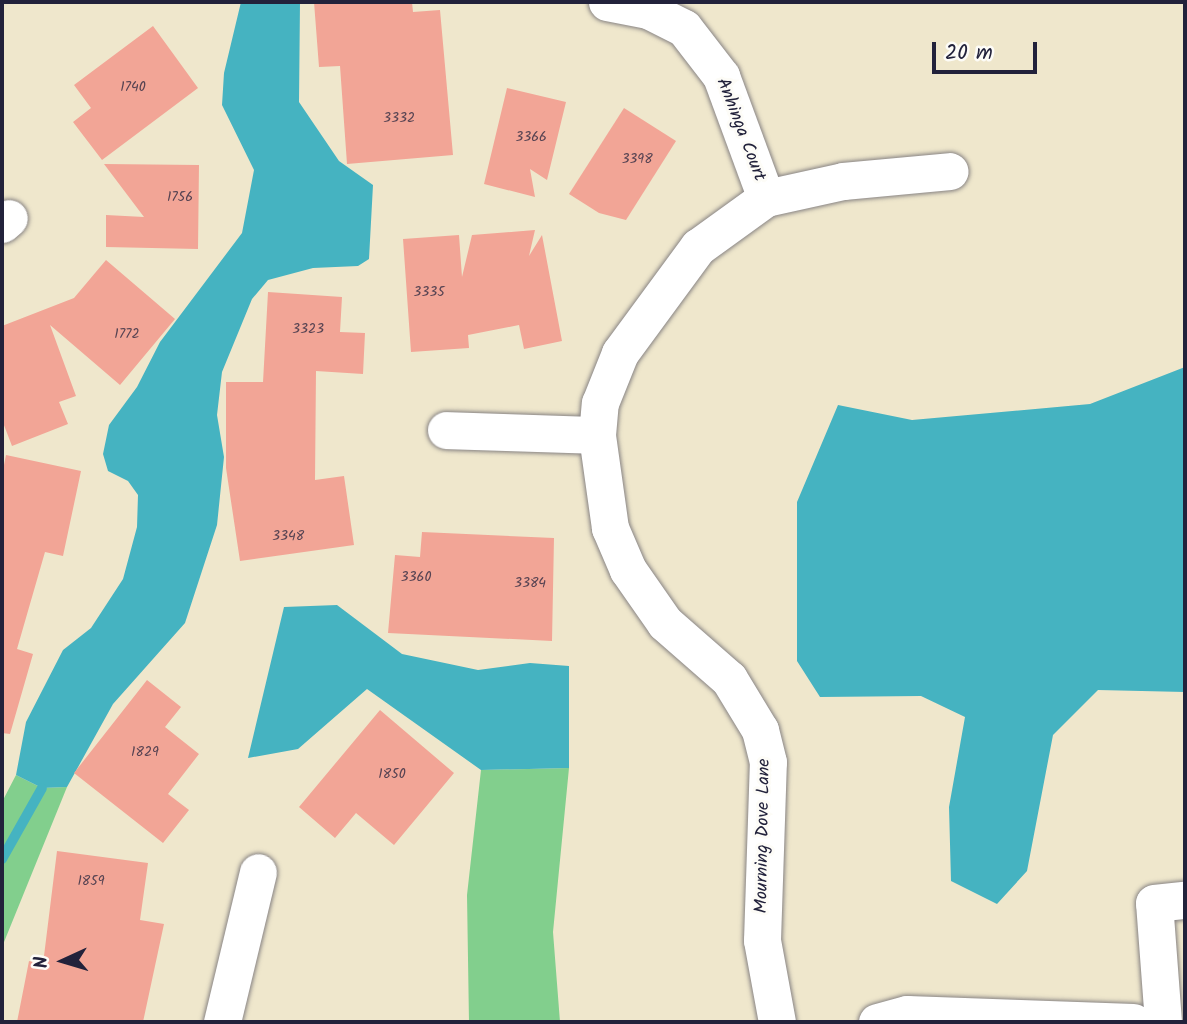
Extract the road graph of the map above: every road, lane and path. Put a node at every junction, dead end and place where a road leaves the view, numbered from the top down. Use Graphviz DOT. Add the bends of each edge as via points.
graph roads {
  1 [pos="607,2"];
  2 [pos="950,171"];
  3 [pos="766,198"];
  4 [pos="446,430"];
  5 [pos="597,435"];
  6 [pos="258,872"];
  7 [pos="1185,900"];
  8 [pos="222,1022"];
  9 [pos="777,1022"];
  10 [pos="877,1022"];
  11 [pos="1133,1022"];
  12 [pos="1163,1022"];
  1 -- 3 [label="street, Anhinga Court" via="648,10 684,28 721,76"];
  2 -- 3 [label="street, Mourning Dove Lane" via="843,181"];
  3 -- 5 [label="street, Mourning Dove Lane" via="698,247 620,353 600,403"];
  4 -- 5 [label="street"];
  5 -- 9 [label="street, Mourning Dove Lane" via="610,528 628,570 665,623 729,679 760,730 768,762 762,940"];
  6 -- 8 [label="street"];
  7 -- 12 [label="street" via="1154,903"];
  10 -- 11 [label="street" via="907,1014"];
}
